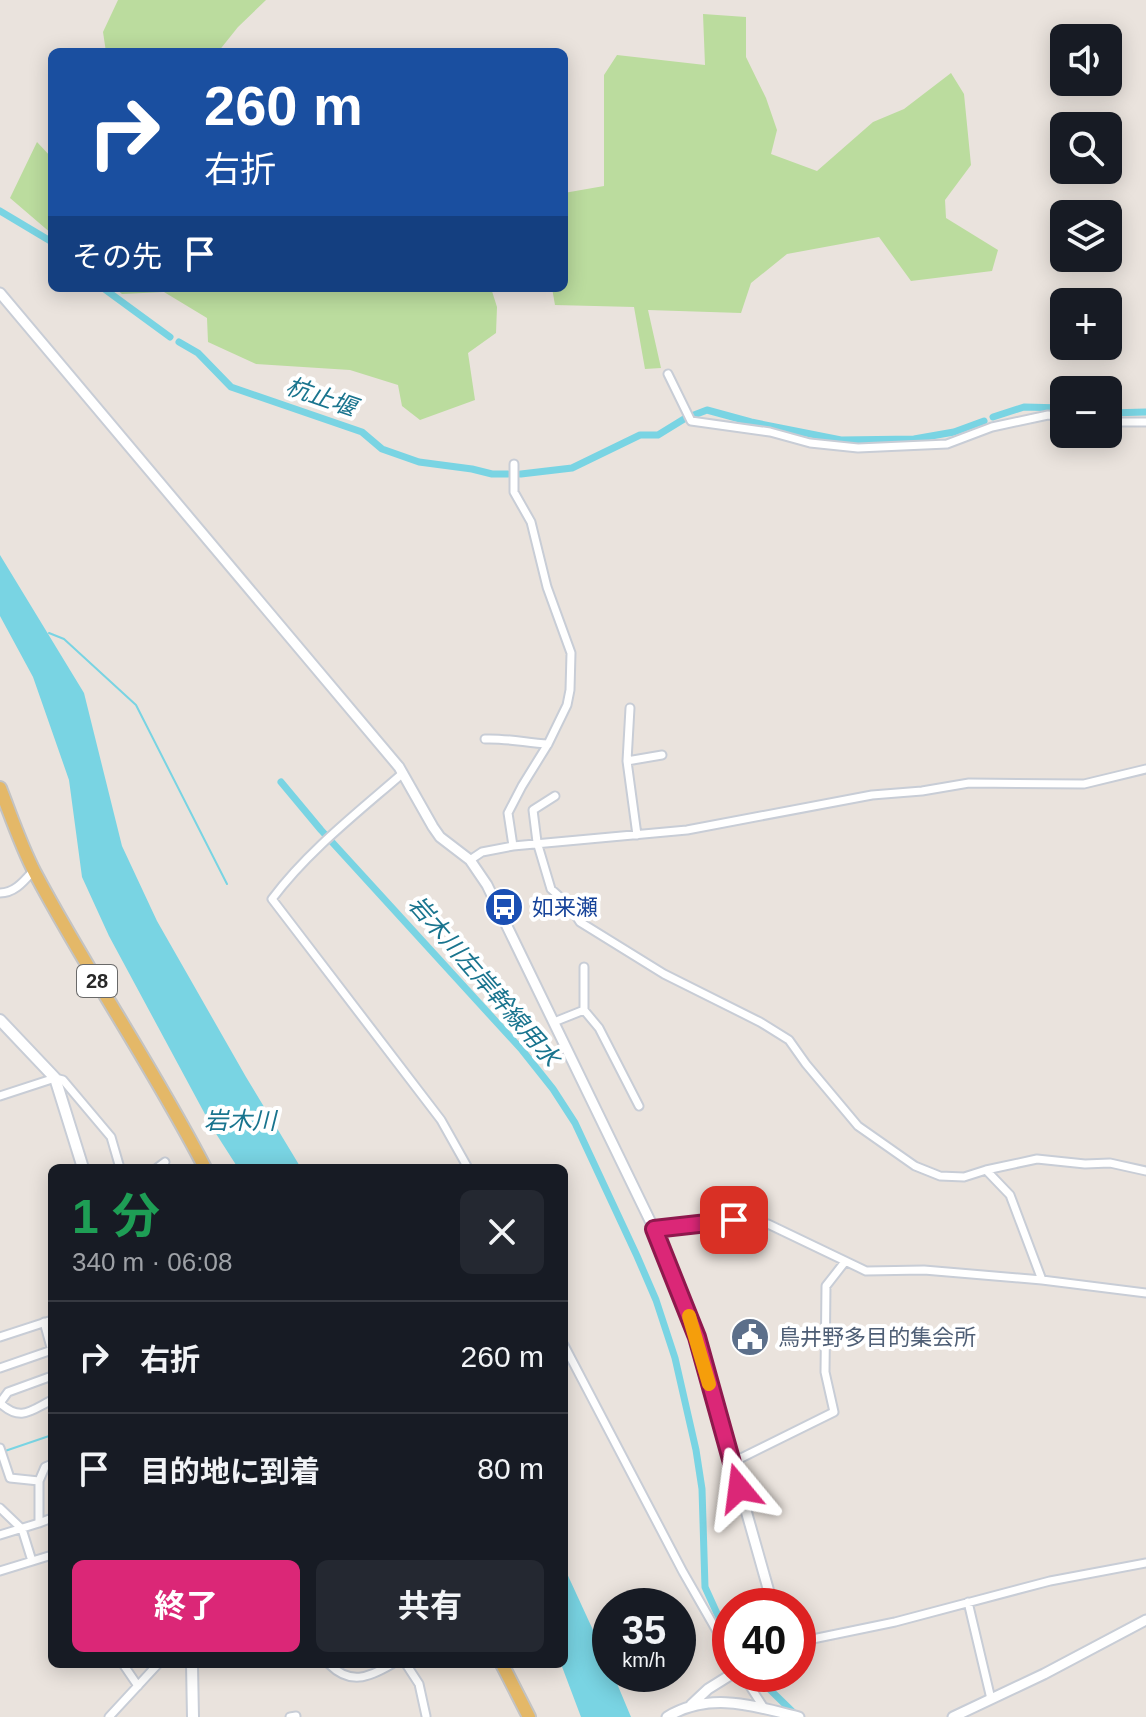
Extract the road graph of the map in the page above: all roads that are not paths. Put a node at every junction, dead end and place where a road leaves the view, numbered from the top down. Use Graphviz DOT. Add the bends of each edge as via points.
graph roads {
  1 [pos="0,293"];
  2 [pos="668,374"];
  3 [pos="1050,415"];
  4 [pos="1122,422"];
  5 [pos="1146,422"];
  6 [pos="514,464"];
  7 [pos="630,708"];
  8 [pos="485,739"];
  9 [pos="548,744"];
  10 [pos="662,755"];
  11 [pos="627,761"];
  12 [pos="1146,769"];
  13 [pos="403,773"];
  14 [pos="0,788"];
  15 [pos="555,796"];
  16 [pos="637,835"];
  17 [pos="537,842"];
  18 [pos="513,846"];
  19 [pos="470,860"];
  20 [pos="34,870"];
  21 [pos="0,893"];
  22 [pos="584,967"];
  23 [pos="584,1010"];
  24 [pos="0,1020"];
  25 [pos="554,1022"];
  26 [pos="55,1078"];
  27 [pos="0,1096"];
  28 [pos="639,1106"];
  29 [pos="165,1162"];
  30 [pos="82,1164"];
  31 [pos="119,1164"];
  32 [pos="162,1164"];
  33 [pos="203,1164"];
  34 [pos="466,1164"];
  35 [pos="986,1170"];
  36 [pos="1146,1171"];
  37 [pos="654,1229"];
  38 [pos="844,1263"];
  39 [pos="1042,1280"];
  40 [pos="1146,1293"];
  41 [pos="48,1321"];
  42 [pos="0,1337"];
  43 [pos="48,1352"];
  44 [pos="568,1353"];
  45 [pos="0,1368"];
  46 [pos="48,1377"];
  47 [pos="48,1402"];
  48 [pos="2,1405"];
  49 [pos="0,1418"];
  50 [pos="1,1450"];
  51 [pos="731,1463"];
  52 [pos="48,1466"];
  53 [pos="39,1481"];
  54 [pos="0,1508"];
  55 [pos="48,1520"];
  56 [pos="39,1523"];
  57 [pos="22,1529"];
  58 [pos="0,1535"];
  59 [pos="48,1556"];
  60 [pos="32,1561"];
  61 [pos="1146,1563"];
  62 [pos="0,1571"];
  63 [pos="768,1588"];
  64 [pos="968,1602"];
  65 [pos="1146,1620"];
  66 [pos="712,1623"];
  67 [pos="816,1638"];
  68 [pos="126,1668"];
  69 [pos="154,1668"];
  70 [pos="192,1668"];
  71 [pos="333,1668"];
  72 [pos="384,1668"];
  73 [pos="409,1668"];
  74 [pos="504,1668"];
  75 [pos="138,1686"];
  76 [pos="712,1686"];
  77 [pos="756,1692"];
  78 [pos="991,1699"];
  79 [pos="691,1705"];
  80 [pos="771,1712"];
  81 [pos="296,1716"];
  82 [pos="793,1716"];
  83 [pos="109,1717"];
  84 [pos="193,1717"];
  85 [pos="290,1717"];
  86 [pos="427,1717"];
  87 [pos="529,1717"];
  88 [pos="667,1717"];
  89 [pos="953,1717"];
  1 -- 13 [label="street"];
  2 -- 3 [label="street" via="691,421 810,443 858,448 947,444 992,427"];
  4 -- 5 [label="street"];
  6 -- 9 [label="street" via="514,492 531,522 571,653 567,705"];
  7 -- 11 [label="street"];
  8 -- 9 [label="street"];
  9 -- 18 [label="street" via="508,813"];
  10 -- 11 [label="street"];
  11 -- 16 [label="street"];
  12 -- 16 [label="street" via="1084,784 969,783 872,795 736,823"];
  13 -- 19 [label="street" via="440,837"];
  13 -- 34 [label="street" via="333,833 272,899 441,1120"];
  14 -- 20 [label="main road, 28"];
  15 -- 17 [label="street" via="533,810"];
  16 -- 17 [label="street"];
  17 -- 18 [label="street"];
  17 -- 35 [label="street" via="551,889 580,922 789,1040 870,1135 928,1172 964,1177"];
  18 -- 19 [label="street"];
  19 -- 25 [label="street"];
  20 -- 21 [label="street" via="19,886"];
  20 -- 33 [label="main road, 28"];
  22 -- 23 [label="street"];
  23 -- 25 [label="street"];
  23 -- 28 [label="street" via="599,1028"];
  24 -- 26 [label="main road"];
  25 -- 37 [label="street"];
  26 -- 27 [label="street"];
  26 -- 30 [label="main road"];
  26 -- 31 [label="street" via="63,1080 111,1137"];
  29 -- 32 [label="street"];
  35 -- 36 [label="street" via="1037,1159 1110,1163"];
  35 -- 39 [label="street" via="1010,1195"];
  37 -- 38 [label="street" via="734,1220 768,1224"];
  37 -- 51 [label="street" via="697,1337"];
  38 -- 39 [label="street" via="866,1271"];
  38 -- 51 [label="street" via="826,1286 825,1372 834,1412"];
  39 -- 40 [label="street"];
  41 -- 42 [label="street"];
  43 -- 45 [label="street"];
  44 -- 66 [label="street"];
  46 -- 48 [label="street" via="8,1392"];
  47 -- 48 [label="street" via="20,1415"];
  48 -- 49 [label="street"];
  50 -- 53 [label="street" via="10,1478"];
  51 -- 63 [label="street"];
  52 -- 53 [label="street"];
  53 -- 56 [label="street"];
  54 -- 57 [label="street"];
  55 -- 56 [label="street"];
  56 -- 57 [label="street"];
  57 -- 58 [label="street"];
  57 -- 60 [label="street"];
  59 -- 60 [label="street"];
  60 -- 62 [label="street"];
  61 -- 64 [label="street"];
  64 -- 67 [label="street"];
  64 -- 78 [label="street"];
  65 -- 78 [label="street"];
  68 -- 75 [label="street"];
  69 -- 75 [label="street"];
  70 -- 84 [label="main road"];
  71 -- 72 [label="street" via="340,1675 359,1678"];
  73 -- 86 [label="street" via="419,1684"];
  74 -- 87 [label="main road"];
  75 -- 83 [label="street"];
  76 -- 79 [label="street"];
  77 -- 80 [label="street"];
  78 -- 89 [label="street"];
  79 -- 80 [label="street" via="712,1701"];
  79 -- 88 [label="street"];
  80 -- 82 [label="street"];
  81 -- 85 [label="street"];
}
